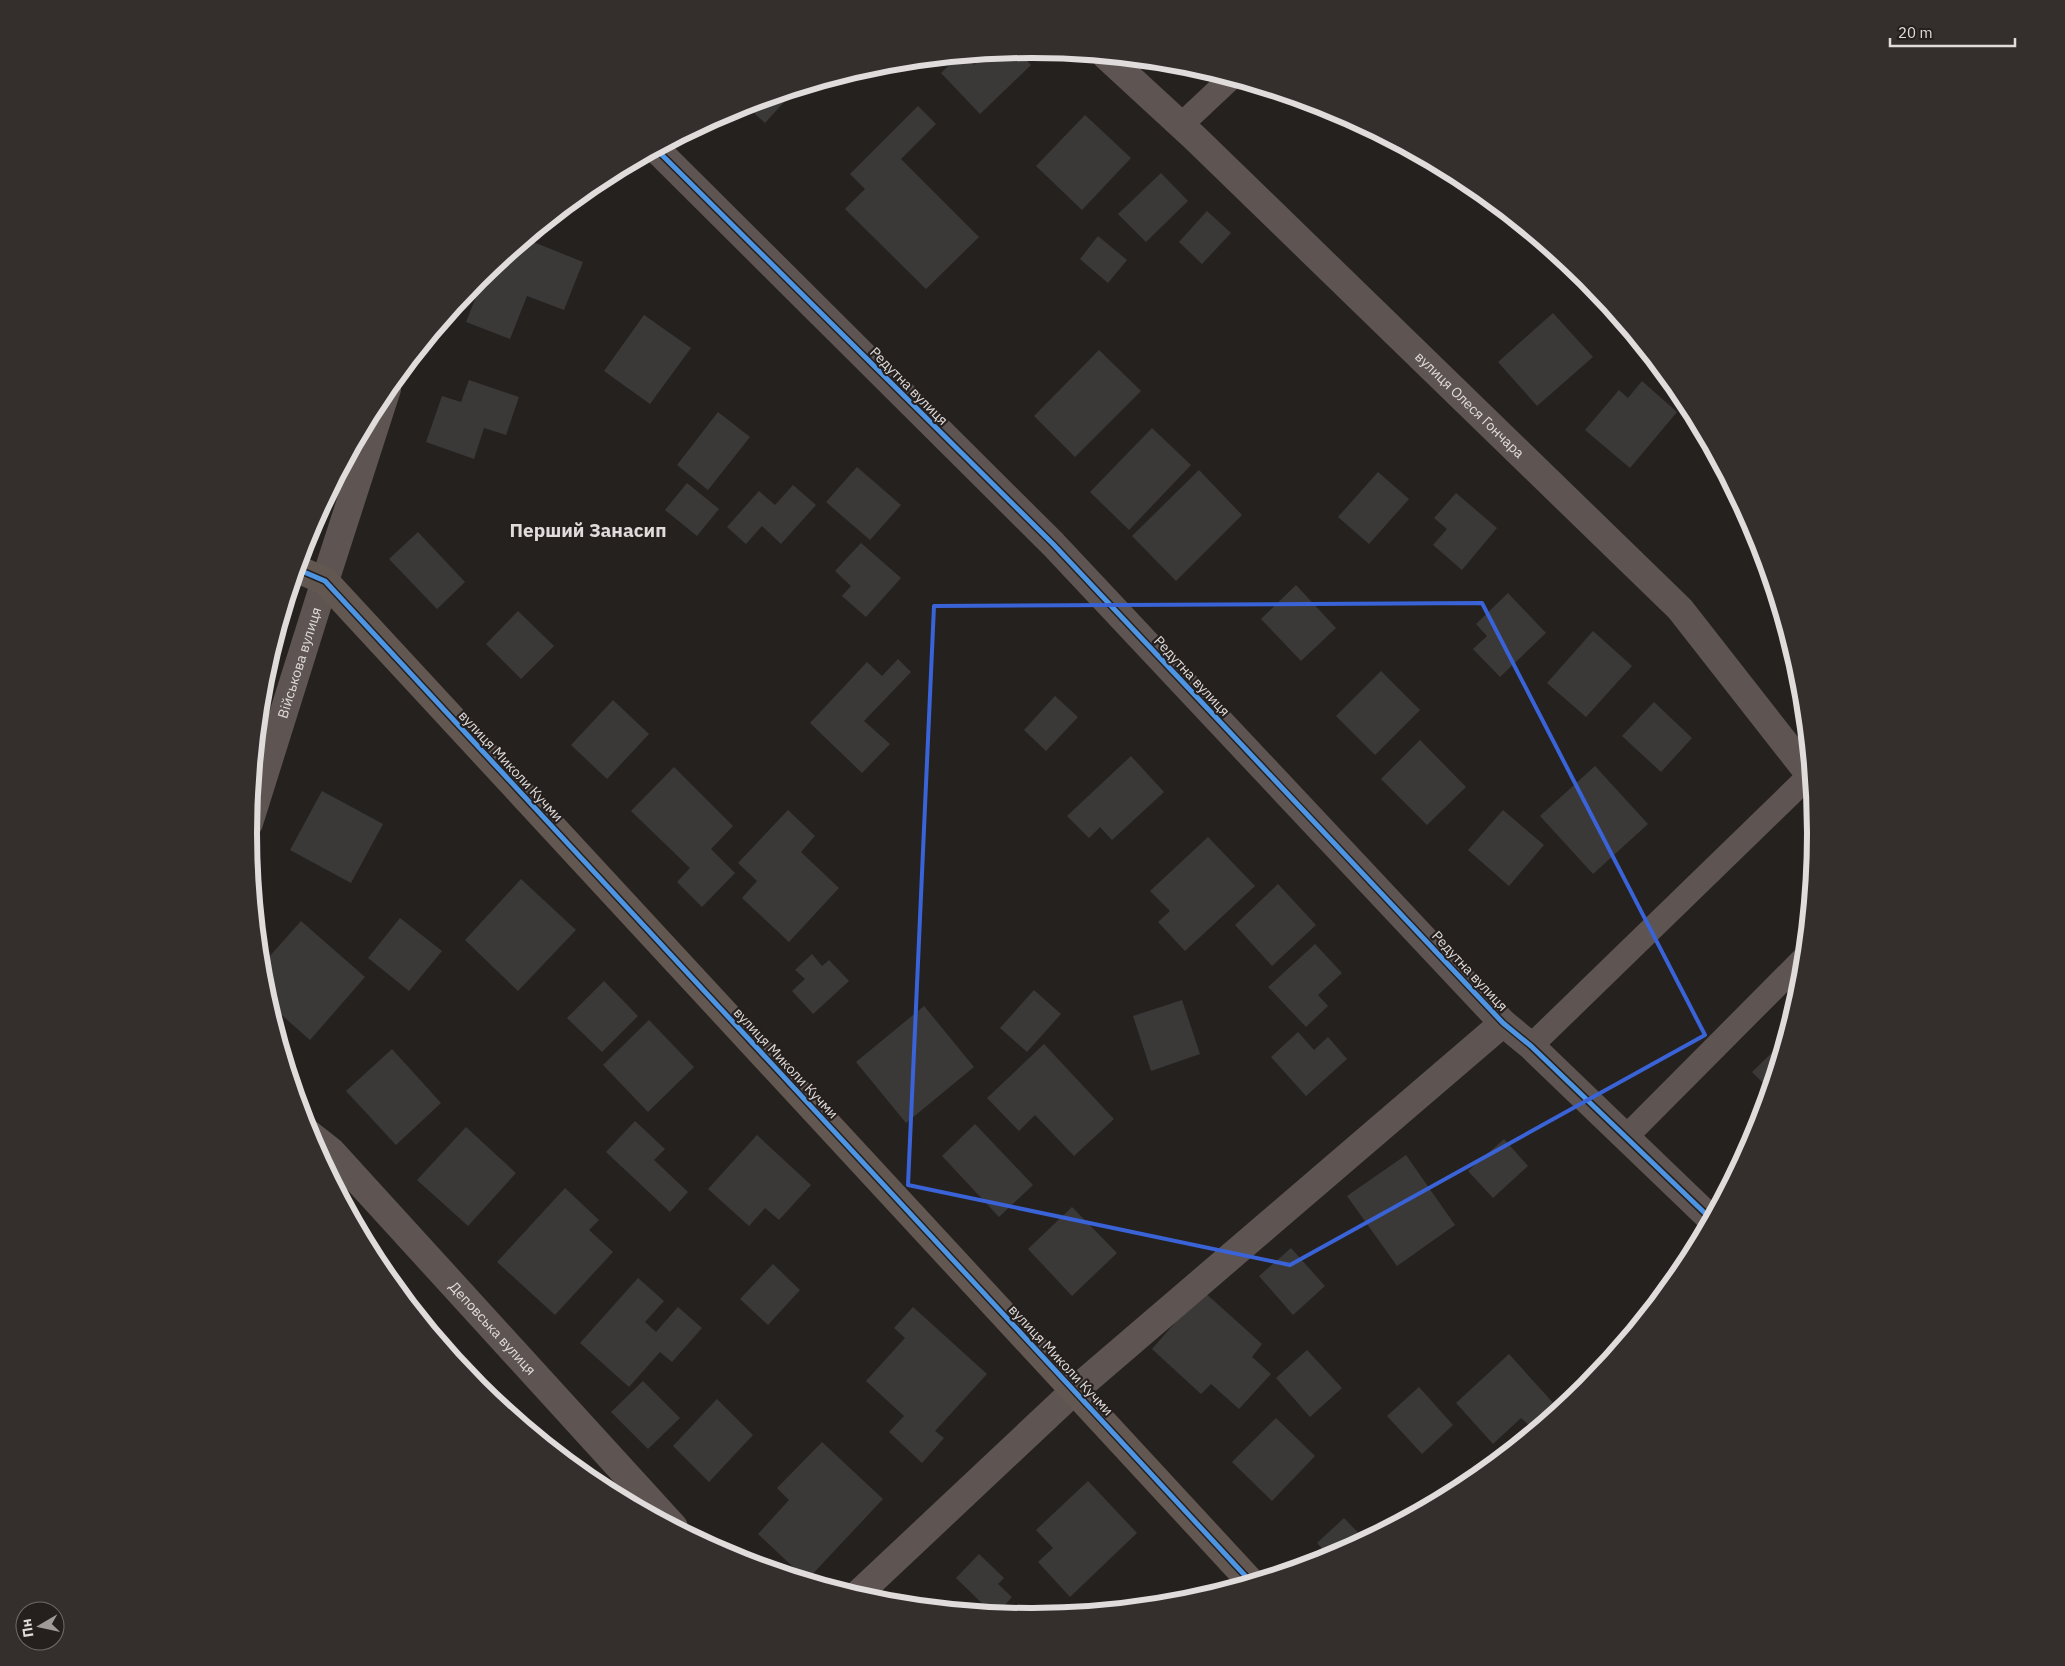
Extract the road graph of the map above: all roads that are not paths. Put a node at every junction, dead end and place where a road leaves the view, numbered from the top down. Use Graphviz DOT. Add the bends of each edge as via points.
graph roads {
  1 [pos="1112,62"];
  2 [pos="1226,82"];
  3 [pos="1181,125"];
  4 [pos="659,153"];
  5 [pos="377,420"];
  6 [pos="303,572"];
  7 [pos="324,581"];
  8 [pos="1805,768"];
  9 [pos="1806,779"];
  10 [pos="259,792"];
  11 [pos="1796,966"];
  12 [pos="1503,1023"];
  13 [pos="1531,1046"];
  14 [pos="1626,1137"];
  15 [pos="323,1144"];
  16 [pos="1707,1215"];
  17 [pos="1074,1390"];
  18 [pos="662,1514"];
  19 [pos="1247,1578"];
  20 [pos="863,1590"];
  1 -- 3 [label="street, вулиця Олеся Гончара"];
  2 -- 3 [label="lane"];
  3 -- 8 [label="street, вулиця Олеся Гончара" via="1680,609"];
  4 -- 12 [label="street, Редутна вулиця" via="1053,544"];
  5 -- 7 [label="street, Військова вулиця"];
  6 -- 7 [label="street, вулиця Миколи Кучми"];
  7 -- 10 [label="street, Військова вулиця"];
  7 -- 17 [label="street, вулиця Миколи Кучми"];
  9 -- 13 [label="lane"];
  11 -- 14 [label="lane"];
  12 -- 13 [label="street, Редутна вулиця"];
  12 -- 17 [label="street"];
  13 -- 14 [label="street, Редутна вулиця"];
  14 -- 16 [label="street, Редутна вулиця"];
  15 -- 18 [label="street, Деповська вулиця"];
  17 -- 19 [label="street, вулиця Миколи Кучми"];
  17 -- 20 [label="street"];
}
